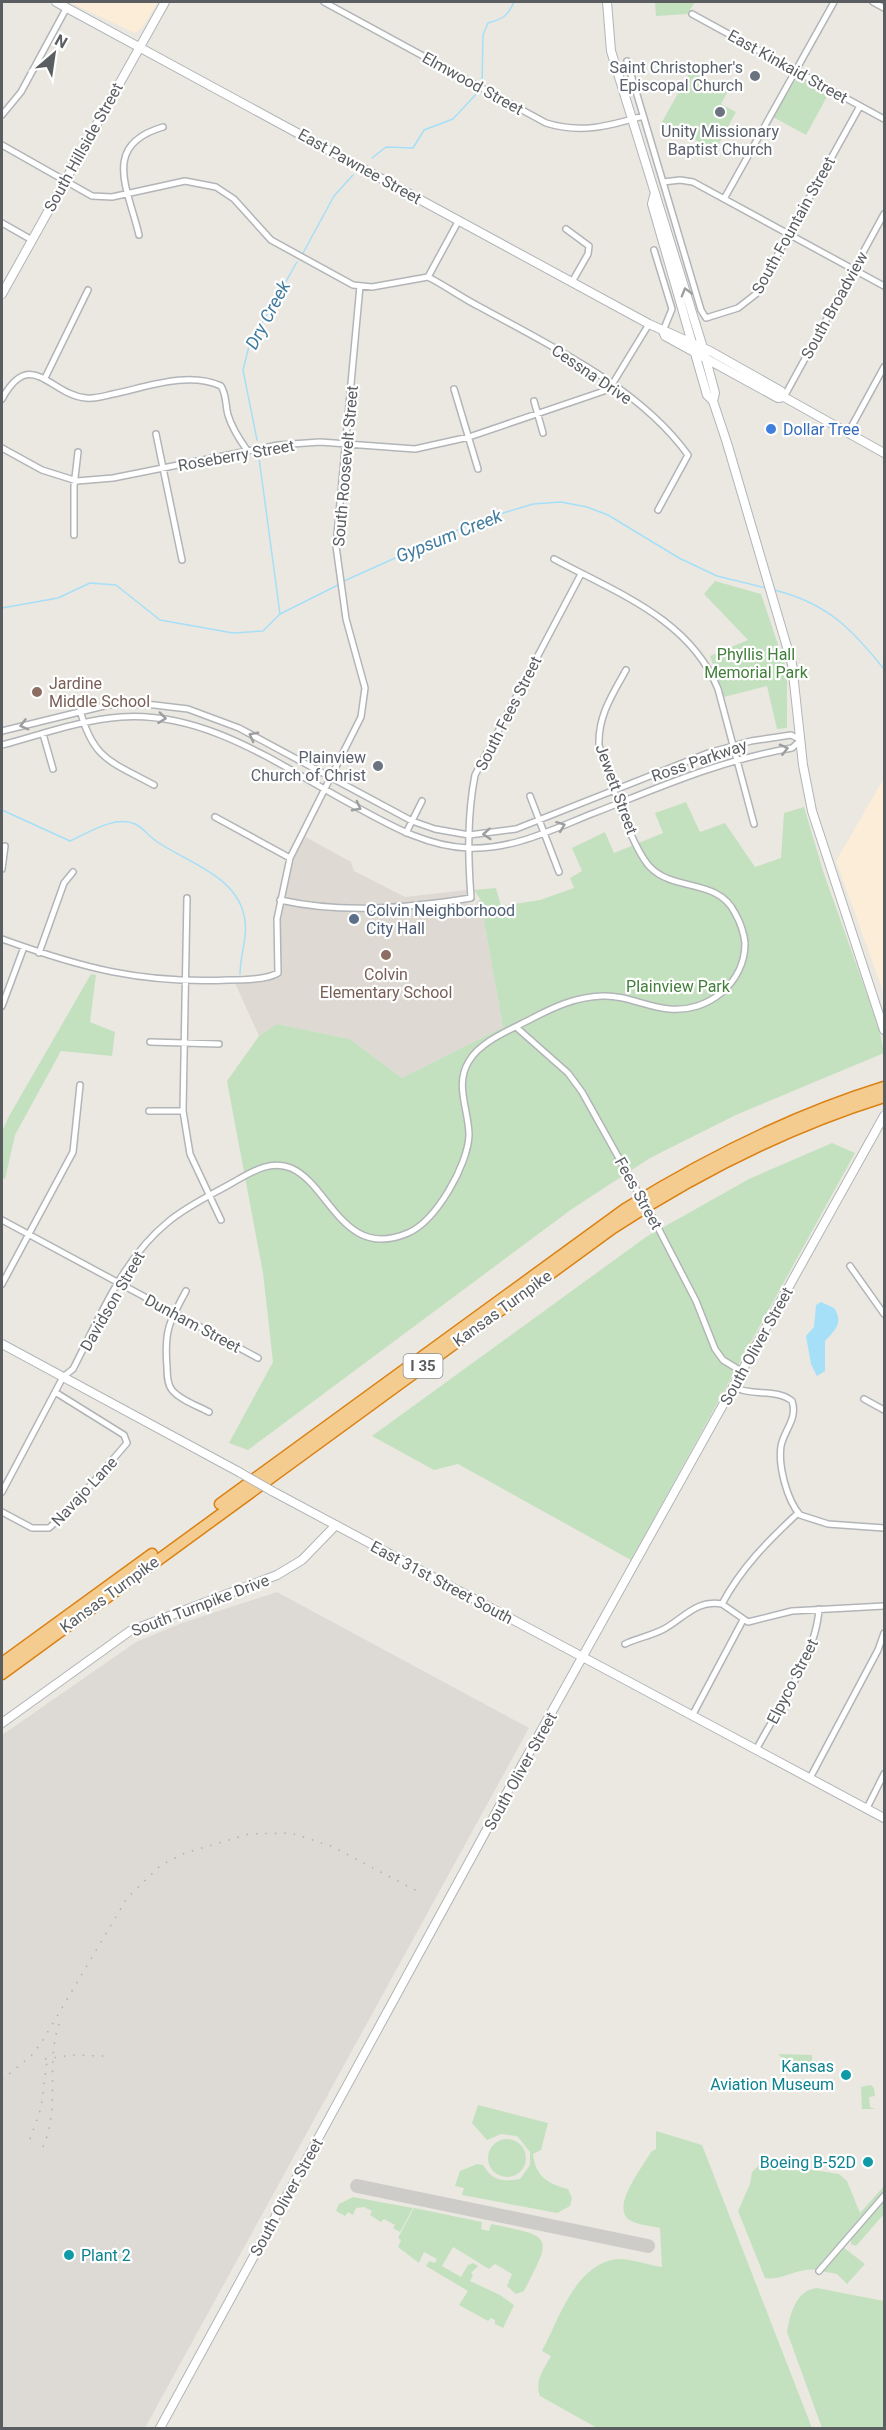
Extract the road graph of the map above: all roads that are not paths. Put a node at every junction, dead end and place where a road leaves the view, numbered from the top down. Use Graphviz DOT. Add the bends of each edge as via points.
graph roads {
  1 [pos="57,2"];
  2 [pos="165,2"];
  3 [pos="324,2"];
  4 [pos="607,2"];
  5 [pos="834,2"];
  6 [pos="873,2"];
  7 [pos="67,7"];
  8 [pos="885,8"];
  9 [pos="692,14"];
  10 [pos="140,46"];
  11 [pos="627,61"];
  12 [pos="796,71"];
  13 [pos="860,106"];
  14 [pos="2,115"];
  15 [pos="644,116"];
  16 [pos="885,119"];
  17 [pos="631,120"];
  18 [pos="163,127"];
  19 [pos="2,145"];
  20 [pos="64,181"];
  21 [pos="663,182"];
  22 [pos="129,194"];
  23 [pos="654,196"];
  24 [pos="724,199"];
  25 [pos="885,214"];
  26 [pos="459,220"];
  27 [pos="2,224"];
  28 [pos="566,229"];
  29 [pos="789,234"];
  30 [pos="139,235"];
  31 [pos="32,240"];
  32 [pos="654,250"];
  33 [pos="854,269"];
  34 [pos="428,277"];
  35 [pos="572,282"];
  36 [pos="360,286"];
  37 [pos="885,286"];
  38 [pos="88,290"];
  39 [pos="2,294"];
  40 [pos="686,321"];
  41 [pos="649,324"];
  42 [pos="663,331"];
  43 [pos="674,333"];
  44 [pos="693,344"];
  45 [pos="699,351"];
  46 [pos="705,358"];
  47 [pos="885,367"];
  48 [pos="723,368"];
  49 [pos="45,378"];
  50 [pos="711,379"];
  51 [pos="612,384"];
  52 [pos="454,389"];
  53 [pos="784,397"];
  54 [pos="2,399"];
  55 [pos="534,401"];
  56 [pos="713,401"];
  57 [pos="537,413"];
  58 [pos="543,433"];
  59 [pos="848,433"];
  60 [pos="156,434"];
  61 [pos="469,437"];
  62 [pos="346,445"];
  63 [pos="2,448"];
  64 [pos="247,450"];
  65 [pos="78,452"];
  66 [pos="885,453"];
  67 [pos="163,467"];
  68 [pos="478,469"];
  69 [pos="75,480"];
  70 [pos="658,510"];
  71 [pos="74,535"];
  72 [pos="555,559"];
  73 [pos="182,560"];
  74 [pos="581,574"];
  75 [pos="626,670"];
  76 [pos="80,710"];
  77 [pos="84,723"];
  78 [pos="2,731"];
  79 [pos="42,734"];
  80 [pos="801,740"];
  81 [pos="2,745"];
  82 [pos="733,746"];
  83 [pos="736,759"];
  84 [pos="53,769"];
  85 [pos="331,777"];
  86 [pos="154,785"];
  87 [pos="324,789"];
  88 [pos="615,790"];
  89 [pos="530,796"];
  90 [pos="422,801"];
  91 [pos="620,803"];
  92 [pos="215,816"];
  93 [pos="539,820"];
  94 [pos="412,821"];
  95 [pos="754,824"];
  96 [pos="543,832"];
  97 [pos="405,833"];
  98 [pos="469,835"];
  99 [pos="5,846"];
  100 [pos="468,848"];
  101 [pos="290,858"];
  102 [pos="2,869"];
  103 [pos="73,872"];
  104 [pos="559,872"];
  105 [pos="186,898"];
  106 [pos="280,900"];
  107 [pos="2,939"];
  108 [pos="24,947"];
  109 [pos="39,953"];
  110 [pos="186,982"];
  111 [pos="2,1006"];
  112 [pos="516,1027"];
  113 [pos="885,1030"];
  114 [pos="150,1042"];
  115 [pos="185,1044"];
  116 [pos="219,1044"];
  117 [pos="80,1085"];
  118 [pos="879,1088"];
  119 [pos="885,1097"];
  120 [pos="149,1111"];
  121 [pos="183,1111"];
  122 [pos="885,1116"];
  123 [pos="291,1168"];
  124 [pos="209,1196"];
  125 [pos="2,1220"];
  126 [pos="220,1220"];
  127 [pos="29,1234"];
  128 [pos="850,1266"];
  129 [pos="119,1283"];
  130 [pos="2,1284"];
  131 [pos="186,1291"];
  132 [pos="174,1313"];
  133 [pos="885,1314"];
  134 [pos="2,1344"];
  135 [pos="258,1358"];
  136 [pos="741,1371"];
  137 [pos="63,1377"];
  138 [pos="733,1387"];
  139 [pos="55,1392"];
  140 [pos="864,1399"];
  141 [pos="885,1410"];
  142 [pos="208,1412"];
  143 [pos="2,1492"];
  144 [pos="2,1512"];
  145 [pos="798,1513"];
  146 [pos="336,1525"];
  147 [pos="885,1528"];
  148 [pos="722,1604"];
  149 [pos="885,1606"];
  150 [pos="819,1609"];
  151 [pos="743,1620"];
  152 [pos="885,1633"];
  153 [pos="625,1644"];
  154 [pos="582,1657"];
  155 [pos="2,1663"];
  156 [pos="2,1674"];
  157 [pos="692,1716"];
  158 [pos="2,1723"];
  159 [pos="756,1750"];
  160 [pos="885,1774"];
  161 [pos="810,1778"];
  162 [pos="867,1808"];
  163 [pos="885,1818"];
  164 [pos="885,2196"];
  165 [pos="819,2271"];
  166 [pos="160,2428"];
  1 -- 7 [label="main road, East Pawnee Street"];
  2 -- 10 [label="main road, South Hillside Street"];
  3 -- 17 [label="street, Elmwood Street" via="546,123 562,128 598,128"];
  4 -- 17 [label="main road" via="611,51"];
  5 -- 12 [label="street"];
  6 -- 8 [label="street"];
  7 -- 10 [label="main road, East Pawnee Street"];
  7 -- 14 [label="street" via="21,92"];
  9 -- 12 [label="street, East Kinkaid Street"];
  10 -- 20 [label="main road, South Hillside Street"];
  10 -- 26 [label="main road, East Pawnee Street"];
  11 -- 15 [label="street"];
  12 -- 13 [label="street, East Kinkaid Street"];
  12 -- 24 [label="street"];
  13 -- 16 [label="street, East Kinkaid Street"];
  13 -- 29 [label="street, South Fountain Street"];
  15 -- 17 [label="street, Elmwood Street"];
  15 -- 21 [label="street"];
  17 -- 23 [label="main road"];
  18 -- 22 [label="street" via="143,133 126,151 124,171"];
  19 -- 20 [label="street"];
  20 -- 22 [label="street" via="92,196"];
  20 -- 31 [label="main road, South Hillside Street"];
  21 -- 24 [label="street" via="693,182"];
  21 -- 29 [label="street, South Fountain Street" via="704,317 733,310 750,300"];
  22 -- 30 [label="street"];
  22 -- 36 [label="street" via="185,181 216,187 234,199 278,244"];
  23 -- 40 [label="main road" via="652,204"];
  45 -- 23 [label="main road, one-way"];
  24 -- 29 [label="street"];
  25 -- 33 [label="street, South Broadview"];
  26 -- 34 [label="street"];
  26 -- 35 [label="main road, East Pawnee Street"];
  27 -- 31 [label="street"];
  28 -- 35 [label="street" via="589,246"];
  29 -- 33 [label="street"];
  31 -- 39 [label="main road, South Hillside Street"];
  32 -- 42 [label="street" via="672,309"];
  33 -- 37 [label="street"];
  33 -- 53 [label="street, South Broadview"];
  34 -- 36 [label="street"];
  34 -- 51 [label="street, Cessna Drive" via="563,352"];
  35 -- 41 [label="main road, East Pawnee Street"];
  36 -- 62 [label="street, South Roosevelt Street"];
  38 -- 49 [label="street"];
  40 -- 43 [label="main road"];
  40 -- 44 [label="main road"];
  41 -- 42 [label="main road, East Pawnee Street"];
  41 -- 51 [label="street"];
  42 -- 43 [label="main road, East Pawnee Street"];
  42 -- 45 [label="main road, East Pawnee Street" via="665,336"];
  43 -- 44 [label="main road, East Pawnee Street"];
  44 -- 45 [label="main road"];
  45 -- 46 [label="main road, East Pawnee Street"];
  45 -- 53 [label="main road, East Pawnee Street" via="780,391"];
  45 -- 56 [label="main road" via="707,396"];
  46 -- 48 [label="main road, East Pawnee Street"];
  46 -- 50 [label="main road"];
  47 -- 59 [label="street"];
  48 -- 50 [label="main road" via="716,370"];
  48 -- 53 [label="main road, East Pawnee Street" via="778,398"];
  49 -- 54 [label="street" via="26,374 12,383"];
  49 -- 64 [label="street" via="86,398 184,380 212,382 221,386 226,395 232,428"];
  50 -- 56 [label="main road"];
  51 -- 57 [label="street, Roseberry Street" via="604,391"];
  51 -- 70 [label="street, Cessna Drive" via="677,440 688,455"];
  52 -- 61 [label="street"];
  53 -- 59 [label="main road, East Pawnee Street"];
  55 -- 57 [label="street"];
  56 -- 80 [label="main road" via="792,663"];
  57 -- 58 [label="street"];
  57 -- 61 [label="street, Roseberry Street"];
  59 -- 66 [label="main road, East Pawnee Street"];
  60 -- 67 [label="street"];
  61 -- 62 [label="street, Roseberry Street" via="415,449"];
  61 -- 68 [label="street"];
  62 -- 64 [label="street, Roseberry Street" via="320,442"];
  62 -- 85 [label="street, South Roosevelt Street" via="336,546 344,603 363,673 365,700 362,717"];
  63 -- 69 [label="street, Roseberry Street" via="42,470"];
  64 -- 67 [label="street, Roseberry Street"];
  65 -- 69 [label="street"];
  67 -- 69 [label="street, Roseberry Street" via="113,478"];
  67 -- 73 [label="street"];
  69 -- 71 [label="street"];
  72 -- 74 [label="street"];
  74 -- 82 [label="street" via="663,619 697,650 711,670"];
  74 -- 98 [label="street, South Fees Street" via="475,775"];
  75 -- 88 [label="street, Jewett Street" via="598,729 598,745"];
  76 -- 77 [label="street"];
  76 -- 78 [label="street, Ross Parkway, one-way"];
  85 -- 76 [label="street, Ross Parkway, one-way" via="203,713 146,704"];
  77 -- 79 [label="street, Ross Parkway"];
  77 -- 86 [label="street" via="100,754"];
  77 -- 87 [label="street, Ross Parkway, one-way" via="137,717 184,722 233,740"];
  79 -- 81 [label="street, Ross Parkway"];
  79 -- 84 [label="street"];
  80 -- 82 [label="street, Ross Parkway" via="790,735"];
  83 -- 80 [label="street, Ross Parkway, one-way" via="792,748"];
  80 -- 113 [label="main road" via="812,812"];
  82 -- 83 [label="street"];
  82 -- 88 [label="street, Ross Parkway"];
  83 -- 91 [label="street, Ross Parkway"];
  83 -- 95 [label="street"];
  85 -- 87 [label="street, South Roosevelt Street"];
  85 -- 94 [label="street, Ross Parkway"];
  87 -- 97 [label="street, Ross Parkway, one-way"];
  87 -- 101 [label="street, South Roosevelt Street"];
  88 -- 91 [label="street, Jewett Street"];
  88 -- 93 [label="street, Ross Parkway"];
  89 -- 93 [label="street"];
  90 -- 94 [label="street"];
  96 -- 91 [label="street, Ross Parkway, one-way"];
  91 -- 112 [label="street, Jewett Street" via="650,867 664,877 704,887 731,905 745,939 738,973 717,997 698,1006 668,1009 630,998 584,997 565,1002"];
  92 -- 101 [label="street"];
  93 -- 96 [label="street"];
  93 -- 98 [label="street, Ross Parkway, one-way" via="500,832"];
  94 -- 97 [label="street"];
  94 -- 98 [label="street, Ross Parkway"];
  96 -- 100 [label="street, Ross Parkway" via="505,845"];
  96 -- 104 [label="street"];
  97 -- 100 [label="street, Ross Parkway"];
  98 -- 100 [label="street, South Fees Street"];
  99 -- 102 [label="street"];
  100 -- 106 [label="street, South Fees Street" via="471,898 365,909"];
  101 -- 106 [label="street, South Roosevelt Street"];
  103 -- 109 [label="street" via="66,878"];
  105 -- 110 [label="street"];
  106 -- 110 [label="street, South Roosevelt Street" via="278,973 242,980"];
  107 -- 108 [label="street"];
  108 -- 109 [label="street"];
  108 -- 111 [label="street"];
  109 -- 110 [label="street" via="137,978"];
  110 -- 115 [label="street"];
  112 -- 123 [label="street, Jewett Street" via="478,1050 468,1062 462,1088 469,1135 464,1159 436,1210 423,1225 392,1238 365,1235 341,1221"];
  112 -- 136 [label="street, Fees Street, bridge" via="568,1073 582,1092 696,1301 715,1349 723,1360"];
  114 -- 115 [label="street"];
  115 -- 116 [label="street"];
  115 -- 121 [label="street"];
  117 -- 127 [label="street" via="73,1152"];
  118 -- 155 [label="highway, Kansas Turnpike / I 35" via="759,1136 625,1209"];
  119 -- 156 [label="highway, Kansas Turnpike / I 35" via="787,1134 714,1168 613,1228"];
  120 -- 121 [label="street"];
  121 -- 124 [label="street" via="190,1154"];
  122 -- 136 [label="main road, South Oliver Street"];
  123 -- 124 [label="street, Davidson Street" via="268,1166"];
  124 -- 126 [label="street"];
  124 -- 129 [label="street, Davidson Street" via="171,1219 151,1237"];
  125 -- 127 [label="street, Dunham Street"];
  127 -- 129 [label="street, Dunham Street"];
  127 -- 130 [label="street"];
  128 -- 133 [label="street"];
  129 -- 132 [label="street, Dunham Street"];
  129 -- 137 [label="street, Davidson Street" via="73,1369"];
  131 -- 132 [label="street"];
  132 -- 135 [label="street, Dunham Street"];
  132 -- 142 [label="street" via="165,1339 171,1389"];
  134 -- 137 [label="main road, East 31st Street South"];
  136 -- 138 [label="main road, South Oliver Street"];
  137 -- 139 [label="street, Davidson Street"];
  137 -- 146 [label="main road, East 31st Street South, bridge"];
  138 -- 145 [label="street" via="745,1393 783,1395 792,1401 794,1416 785,1433 781,1458"];
  138 -- 154 [label="main road, South Oliver Street"];
  139 -- 143 [label="street, Davidson Street"];
  139 -- 144 [label="street, Navajo Lane" via="128,1441 49,1528 32,1528"];
  140 -- 141 [label="street"];
  145 -- 147 [label="street" via="828,1524"];
  145 -- 148 [label="street" via="750,1561"];
  146 -- 154 [label="main road, East 31st Street South"];
  146 -- 158 [label="main road, South Turnpike Drive" via="302,1560 277,1575 130,1630"];
  148 -- 151 [label="street"];
  148 -- 153 [label="street" via="694,1608 666,1628"];
  149 -- 150 [label="street"];
  150 -- 151 [label="street"];
  150 -- 159 [label="street, Elpyco Street" via="817,1631 809,1650"];
  151 -- 157 [label="street"];
  152 -- 161 [label="street"];
  154 -- 157 [label="main road, East 31st Street South"];
  154 -- 166 [label="main road, South Oliver Street"];
  157 -- 159 [label="main road, East 31st Street South"];
  159 -- 161 [label="main road, East 31st Street South"];
  160 -- 162 [label="street"];
  161 -- 162 [label="main road, East 31st Street South"];
  162 -- 163 [label="main road, East 31st Street South"];
  164 -- 165 [label="street"];
}
